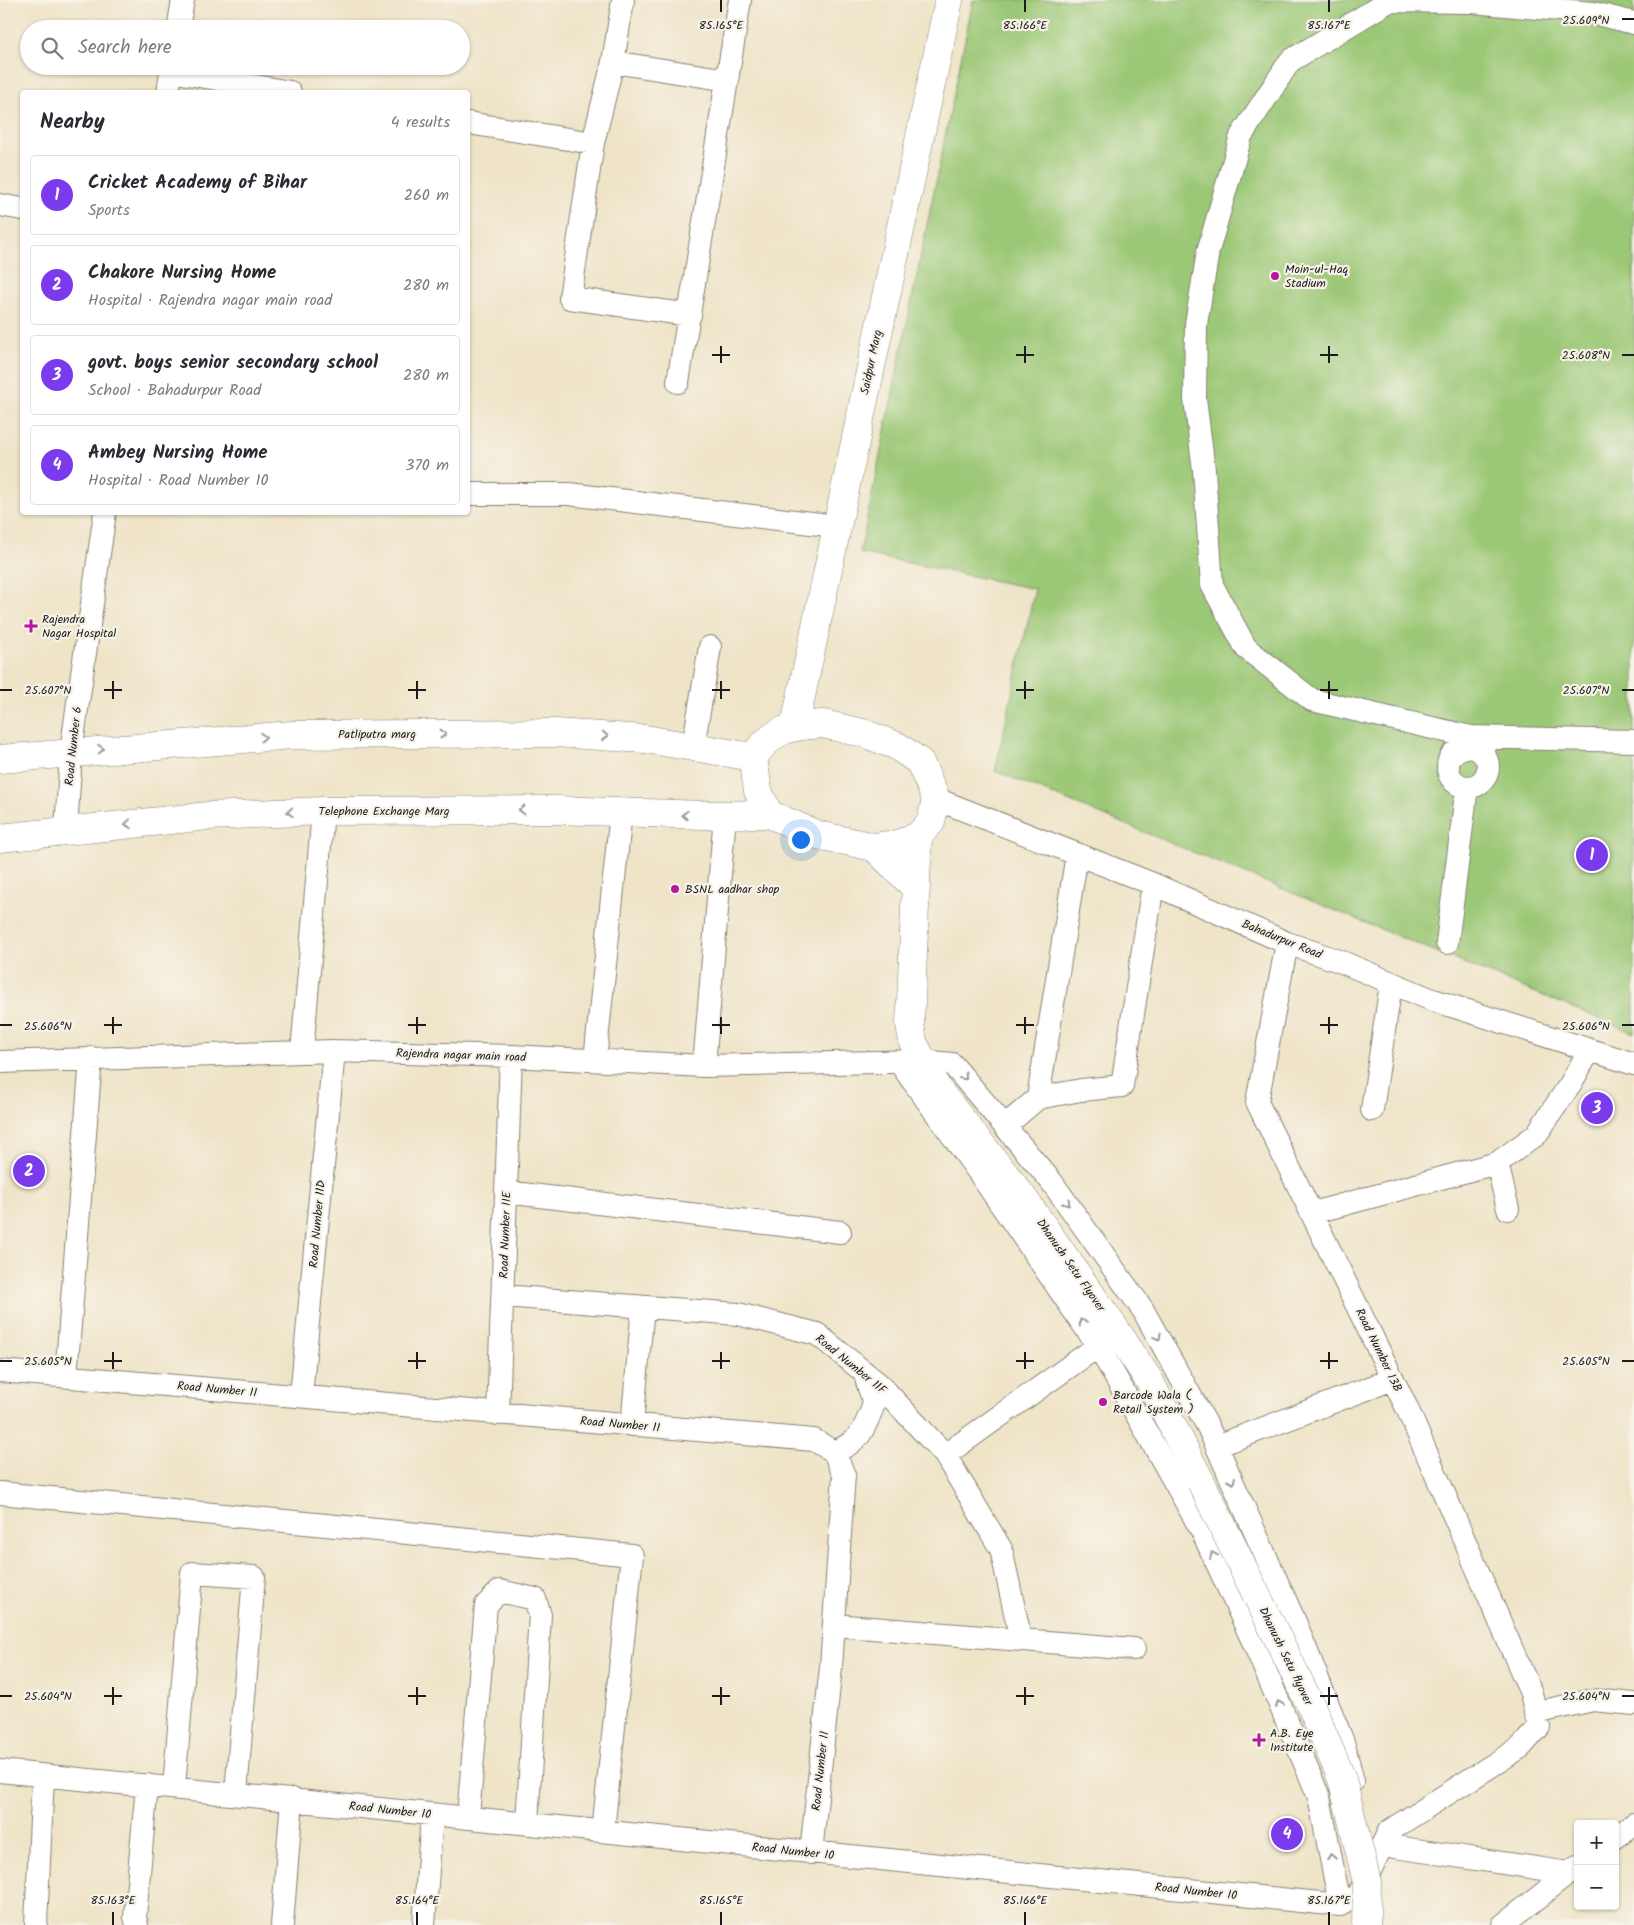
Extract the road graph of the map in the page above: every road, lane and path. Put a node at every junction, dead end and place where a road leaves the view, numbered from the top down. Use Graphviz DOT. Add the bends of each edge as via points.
graph roads {
  1 [pos="183,0"];
  2 [pos="623,0"];
  3 [pos="740,0"];
  4 [pos="946,1"];
  5 [pos="1481,2"];
  6 [pos="180,20"];
  7 [pos="1634,23"];
  8 [pos="613,62"];
  9 [pos="171,77"];
  10 [pos="728,80"];
  11 [pos="274,90"];
  12 [pos="470,123"];
  13 [pos="592,144"];
  14 [pos="0,205"];
  15 [pos="20,208"];
  16 [pos="690,315"];
  17 [pos="678,382"];
  18 [pos="470,494"];
  19 [pos="106,515"];
  20 [pos="836,526"];
  21 [pos="710,647"];
  22 [pos="795,725"];
  23 [pos="1634,741"];
  24 [pos="1471,742"];
  25 [pos="692,747"];
  26 [pos="70,752"];
  27 [pos="753,757"];
  28 [pos="0,759"];
  29 [pos="936,799"];
  30 [pos="322,811"];
  31 [pos="621,812"];
  32 [pos="768,814"];
  33 [pos="725,815"];
  34 [pos="66,830"];
  35 [pos="918,836"];
  36 [pos="0,838"];
  37 [pos="874,847"];
  38 [pos="1077,854"];
  39 [pos="1153,884"];
  40 [pos="916,888"];
  41 [pos="1287,943"];
  42 [pos="1447,944"];
  43 [pos="1391,984"];
  44 [pos="334,1051"];
  45 [pos="1589,1051"];
  46 [pos="302,1052"];
  47 [pos="511,1056"];
  48 [pos="91,1058"];
  49 [pos="595,1060"];
  50 [pos="0,1062"];
  51 [pos="1634,1064"];
  52 [pos="704,1066"];
  53 [pos="916,1066"];
  54 [pos="1038,1098"];
  55 [pos="1372,1110"];
  56 [pos="1006,1125"];
  57 [pos="1497,1163"];
  58 [pos="506,1192"];
  59 [pos="1508,1209"];
  60 [pos="1312,1213"];
  61 [pos="840,1232"];
  62 [pos="502,1296"];
  63 [pos="643,1307"];
  64 [pos="1098,1346"];
  65 [pos="864,1372"];
  66 [pos="0,1375"];
  67 [pos="66,1376"];
  68 [pos="1393,1379"];
  69 [pos="301,1396"];
  70 [pos="498,1414"];
  71 [pos="632,1425"];
  72 [pos="1217,1446"];
  73 [pos="834,1452"];
  74 [pos="945,1455"];
  75 [pos="1201,1482"];
  76 [pos="0,1493"];
  77 [pos="834,1625"];
  78 [pos="1022,1640"];
  79 [pos="1134,1649"];
  80 [pos="1634,1704"];
  81 [pos="1535,1713"];
  82 [pos="0,1771"];
  83 [pos="43,1777"];
  84 [pos="147,1785"];
  85 [pos="174,1787"];
  86 [pos="236,1793"];
  87 [pos="292,1800"];
  88 [pos="432,1815"];
  89 [pos="468,1817"];
  90 [pos="527,1823"];
  91 [pos="1634,1824"];
  92 [pos="604,1831"];
  93 [pos="1619,1835"];
  94 [pos="811,1854"];
  95 [pos="1377,1854"];
  96 [pos="1574,1870"];
  97 [pos="1340,1905"];
  98 [pos="36,1924"];
  99 [pos="137,1925"];
  100 [pos="282,1925"];
  101 [pos="424,1925"];
  102 [pos="1366,1925"];
  103 [pos="1504,1925"];
  1 -- 6 [label="street"];
  2 -- 8 [label="street"];
  3 -- 10 [label="street"];
  4 -- 20 [label="main road, Saidpur Marg"];
  5 -- 7 [label="street" via="1593,13"];
  5 -- 24 [label="street" via="1389,1 1290,61 1241,136 1208,251 1196,324 1195,399 1204,470 1212,585 1246,648 1312,700"];
  8 -- 10 [label="street"];
  8 -- 13 [label="street"];
  9 -- 11 [label="street"];
  10 -- 16 [label="street"];
  12 -- 13 [label="street"];
  13 -- 16 [label="street" via="570,298"];
  14 -- 15 [label="street"];
  16 -- 17 [label="street"];
  18 -- 20 [label="street" via="569,494"];
  19 -- 26 [label="street, Road Number 6"];
  20 -- 22 [label="main road, Saidpur Marg"];
  21 -- 25 [label="street"];
  22 -- 27 [label="main road" via="765,741"];
  22 -- 29 [label="main road" via="823,724 863,733 897,746 920,762"];
  23 -- 24 [label="street"];
  24 -- 42 [label="street" via="1458,749 1449,759 1448,766 1452,779 1467,787"];
  26 -- 25 [label="main road, Patliputra marg, one-way" via="292,735 535,733 644,739"];
  25 -- 27 [label="main road, Patliputra marg"];
  26 -- 28 [label="main road, Patliputra marg"];
  26 -- 34 [label="street, Road Number 6"];
  27 -- 32 [label="main road" via="758,791"];
  29 -- 35 [label="main road" via="931,822"];
  29 -- 38 [label="street, Bahadurpur Road"];
  31 -- 30 [label="main road, Telephone Exchange Marg, one-way"];
  30 -- 34 [label="main road, Telephone Exchange Marg, one-way" via="208,816"];
  30 -- 46 [label="street"];
  33 -- 31 [label="main road, Telephone Exchange Marg, one-way"];
  31 -- 49 [label="street"];
  32 -- 33 [label="main road, Telephone Exchange Marg"];
  32 -- 37 [label="main road" via="818,835"];
  33 -- 52 [label="street"];
  34 -- 36 [label="main road, Telephone Exchange Marg"];
  35 -- 37 [label="main road" via="898,844"];
  35 -- 40 [label="main road, Dhanush Setu Flyover"];
  37 -- 40 [label="main road"];
  38 -- 39 [label="street, Bahadurpur Road"];
  38 -- 54 [label="street"];
  39 -- 41 [label="street, Bahadurpur Road"];
  39 -- 54 [label="street" via="1122,1086"];
  40 -- 53 [label="main road, Dhanush Setu Flyover" via="910,1024"];
  41 -- 43 [label="street, Bahadurpur Road"];
  41 -- 60 [label="street, Road Number 13B" via="1257,1102"];
  43 -- 45 [label="street, Bahadurpur Road"];
  43 -- 55 [label="street"];
  44 -- 46 [label="street, Rajendra nagar main road"];
  44 -- 47 [label="street, Rajendra nagar main road"];
  44 -- 69 [label="street, Road Number 11D"];
  45 -- 51 [label="street, Bahadurpur Road"];
  45 -- 57 [label="street" via="1572,1083 1536,1135"];
  46 -- 48 [label="street, Rajendra nagar main road"];
  47 -- 49 [label="street, Rajendra nagar main road"];
  47 -- 58 [label="street, Road Number 11E"];
  48 -- 50 [label="street, Rajendra nagar main road"];
  48 -- 67 [label="street"];
  49 -- 52 [label="street, Rajendra nagar main road"];
  52 -- 53 [label="street, Rajendra nagar main road"];
  53 -- 56 [label="street, Rajendra nagar main road, one-way" via="952,1064"];
  64 -- 53 [label="street, one-way" via="977,1170"];
  53 -- 75 [label="main road, Dhanush Setu Flyover" via="1022,1196 1116,1330 1149,1380"];
  54 -- 56 [label="street"];
  56 -- 72 [label="street, Rajendra nagar main road, one-way" via="1051,1180 1143,1310"];
  57 -- 59 [label="street"];
  57 -- 60 [label="street"];
  58 -- 61 [label="street"];
  58 -- 62 [label="street, Road Number 11E"];
  60 -- 68 [label="street, Road Number 13B"];
  62 -- 63 [label="street, Road Number 11F"];
  62 -- 70 [label="street, Road Number 11E"];
  63 -- 65 [label="street, Road Number 11F" via="738,1314 817,1334"];
  63 -- 71 [label="street"];
  64 -- 74 [label="street"];
  97 -- 64 [label="street, one-way" via="1319,1797 1258,1654 1202,1531"];
  65 -- 73 [label="street" via="874,1404 864,1428 852,1445"];
  65 -- 74 [label="street, Road Number 11F"];
  66 -- 67 [label="street, Road Number 11"];
  67 -- 69 [label="street, Road Number 11"];
  68 -- 72 [label="street"];
  68 -- 81 [label="street, Road Number 13B" via="1531,1693"];
  69 -- 70 [label="street, Road Number 11"];
  70 -- 71 [label="street, Road Number 11"];
  71 -- 73 [label="street, Road Number 11" via="814,1440"];
  72 -- 95 [label="street, Rajendra nagar main road, one-way" via="1296,1624 1343,1742"];
  73 -- 77 [label="street, Road Number 11" via="844,1475"];
  74 -- 78 [label="street, Road Number 11F" via="1001,1549"];
  75 -- 102 [label="main road, Dhanush Setu flyover, bridge" via="1312,1708 1342,1779 1366,1882"];
  76 -- 92 [label="street" via="632,1555"];
  77 -- 78 [label="street"];
  77 -- 94 [label="street, Road Number 11"];
  78 -- 79 [label="street"];
  80 -- 81 [label="street" via="1593,1700"];
  81 -- 95 [label="street, Road Number 13B" via="1539,1727 1521,1747 1389,1831"];
  82 -- 83 [label="street, Road Number 10"];
  83 -- 84 [label="street, Road Number 10"];
  83 -- 98 [label="street"];
  84 -- 85 [label="street, Road Number 10"];
  84 -- 99 [label="street" via="135,1917"];
  85 -- 86 [label="street, Road Number 10"];
  85 -- 86 [label="street" via="192,1573 254,1576"];
  86 -- 87 [label="street, Road Number 10"];
  87 -- 88 [label="street, Road Number 10"];
  87 -- 100 [label="street"];
  88 -- 89 [label="street, Road Number 10"];
  88 -- 101 [label="street"];
  89 -- 90 [label="street, Road Number 10"];
  89 -- 90 [label="street" via="486,1605 500,1591 535,1599 540,1615"];
  90 -- 92 [label="street, Road Number 10"];
  91 -- 93 [label="street"];
  92 -- 94 [label="street, Road Number 10"];
  94 -- 97 [label="street, Road Number 10"];
  95 -- 96 [label="street"];
  95 -- 97 [label="street" via="1358,1896"];
  96 -- 103 [label="street"];
}
